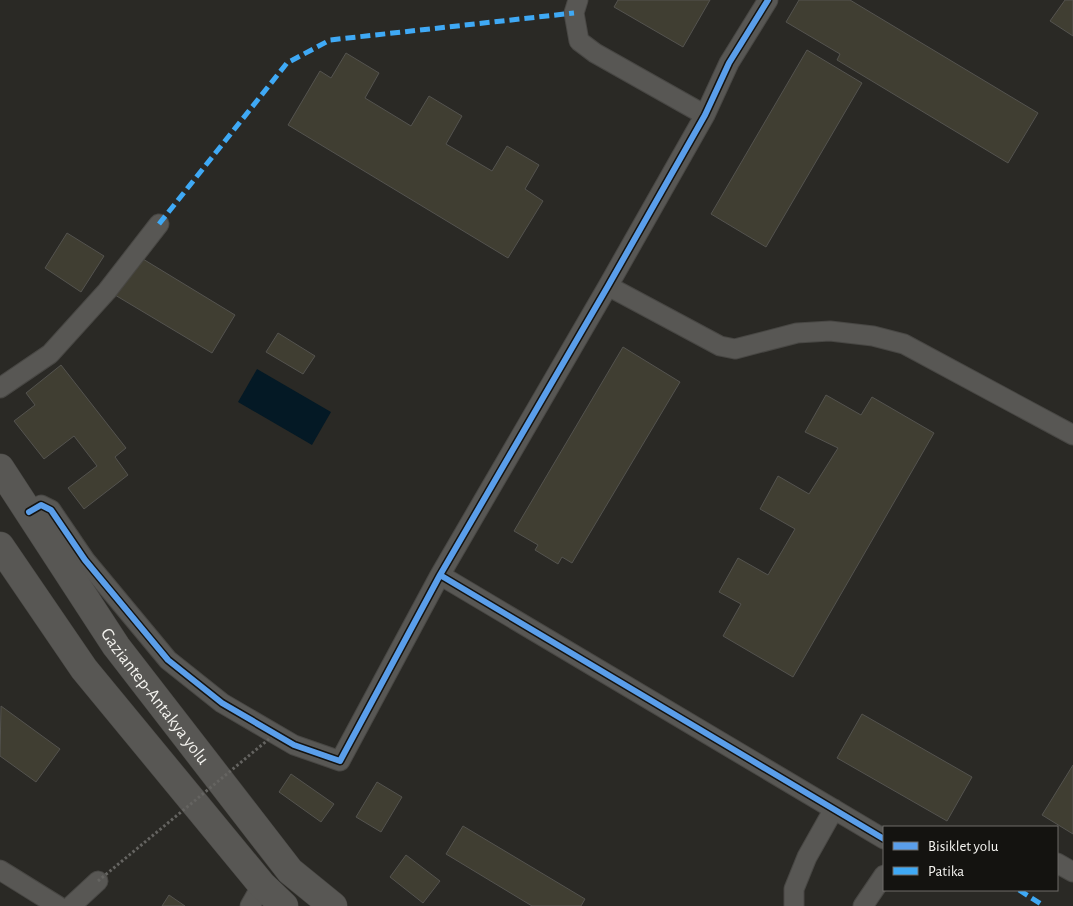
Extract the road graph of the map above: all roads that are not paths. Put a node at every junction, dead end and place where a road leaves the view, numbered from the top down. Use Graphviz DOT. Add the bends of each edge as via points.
graph roads {
  1 [pos="578,0"];
  2 [pos="768,0"];
  3 [pos="705,115"];
  4 [pos="159,224"];
  5 [pos="608,286"];
  6 [pos="0,388"];
  7 [pos="1073,435"];
  8 [pos="0,468"];
  9 [pos="28,512"];
  10 [pos="0,546"];
  11 [pos="440,574"];
  12 [pos="834,809"];
  13 [pos="883,838"];
  14 [pos="1058,864"];
  15 [pos="0,870"];
  16 [pos="1073,872"];
  17 [pos="883,877"];
  18 [pos="98,881"];
  19 [pos="256,896"];
  20 [pos="58,906"];
  21 [pos="71,906"];
  22 [pos="284,906"];
  23 [pos="333,906"];
  24 [pos="794,906"];
  25 [pos="864,906"];
  1 -- 3 [label="street" via="574,14 579,41 595,54"];
  2 -- 3 [label="street" via="729,63"];
  3 -- 5 [label="street"];
  4 -- 6 [label="street" via="107,291 50,354"];
  5 -- 7 [label="street" via="727,348 743,348 797,333 830,331 873,336 904,344"];
  5 -- 11 [label="street"];
  8 -- 9 [label="main road, Gaziantep-Antakya yolu"];
  9 -- 11 [label="street" via="42,505 51,510 85,560 168,660 222,703 294,746 340,761"];
  9 -- 23 [label="main road, Gaziantep-Antakya yolu" via="122,654 290,871"];
  10 -- 19 [label="main road, Gaziantep-Antakya yolu" via="84,669"];
  11 -- 12 [label="street"];
  12 -- 13 [label="street"];
  12 -- 24 [label="street" via="807,857 794,889"];
  14 -- 16 [label="street"];
  15 -- 20 [label="street"];
  17 -- 25 [label="street"];
  18 -- 21 [label="street"];
  19 -- 22 [label="main road, Gaziantep-Antakya yolu"];
}
